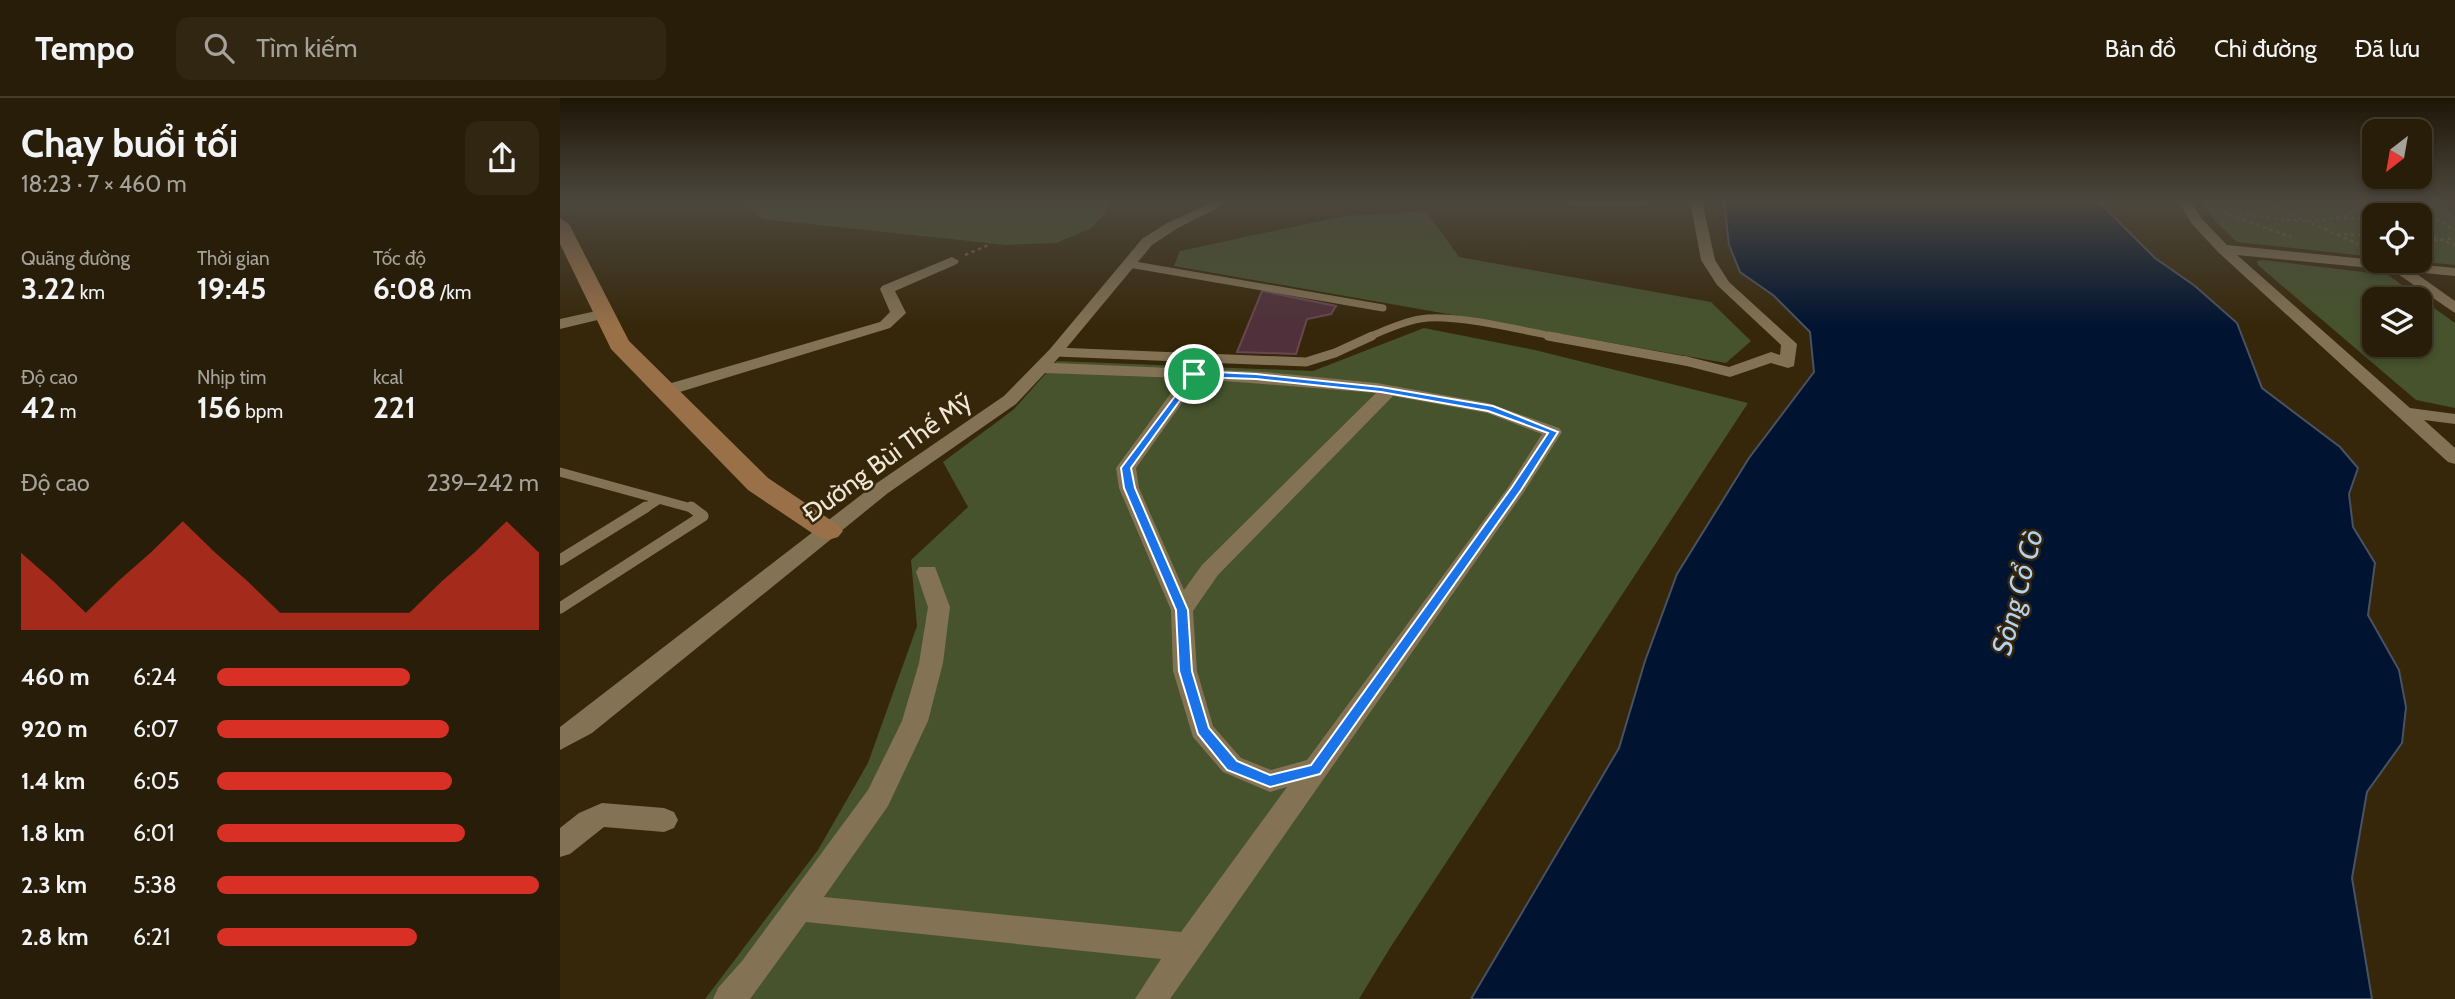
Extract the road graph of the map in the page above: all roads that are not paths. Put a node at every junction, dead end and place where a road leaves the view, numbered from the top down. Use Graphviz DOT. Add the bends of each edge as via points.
graph roads {
  1 [pos="570,243"];
  2 [pos="1145,243"];
  3 [pos="1705,243"];
  4 [pos="2217,243"];
  5 [pos="2222,249"];
  6 [pos="952,261"];
  7 [pos="2362,263"];
  8 [pos="1129,264"];
  9 [pos="2432,270"];
  10 [pos="2455,272"];
  11 [pos="2407,273"];
  12 [pos="1382,308"];
  13 [pos="2455,308"];
  14 [pos="605,314"];
  15 [pos="560,324"];
  16 [pos="1048,360"];
  17 [pos="1685,361"];
  18 [pos="1194,374"];
  19 [pos="664,391"];
  20 [pos="1388,391"];
  21 [pos="2408,413"];
  22 [pos="2455,419"];
  23 [pos="2455,458"];
  24 [pos="560,472"];
  25 [pos="658,500"];
  26 [pos="828,531"];
  27 [pos="560,560"];
  28 [pos="927,572"];
  29 [pos="560,608"];
  30 [pos="1182,610"];
  31 [pos="560,740"];
  32 [pos="1315,769"];
  33 [pos="664,820"];
  34 [pos="560,845"];
  35 [pos="799,908"];
  36 [pos="1188,947"];
  37 [pos="729,999"];
  38 [pos="1151,999"];
  1 -- 14 [label="street"];
  2 -- 8 [label="street, Đường Bùi Thế Mỹ"];
  3 -- 17 [label="street" via="1708,260 1724,285 1788,344 1788,363 1771,357 1730,372"];
  4 -- 5 [label="street"];
  5 -- 7 [label="street"];
  5 -- 21 [label="street"];
  6 -- 19 [label="street" via="887,289 898,313 885,325"];
  8 -- 12 [label="lane"];
  8 -- 16 [label="street, Đường Bùi Thế Mỹ"];
  9 -- 10 [label="street"];
  11 -- 13 [label="street"];
  14 -- 15 [label="street"];
  14 -- 19 [label="street" via="619,344"];
  16 -- 17 [label="lane" via="1306,362 1424,319 1523,331"];
  16 -- 18 [label="street"];
  16 -- 26 [label="street, Đường Bùi Thế Mỹ" via="1010,400"];
  18 -- 20 [label="street"];
  18 -- 30 [label="street" via="1126,468 1129,488"];
  19 -- 26 [label="street" via="758,484"];
  20 -- 30 [label="street" via="1210,570"];
  20 -- 32 [label="street" via="1490,408 1553,432"];
  21 -- 22 [label="street"];
  21 -- 23 [label="street"];
  24 -- 25 [label="lane"];
  25 -- 27 [label="lane"];
  25 -- 29 [label="lane" via="689,506 703,516"];
  26 -- 31 [label="street, Đường Bùi Thế Mỹ"];
  28 -- 35 [label="street" via="939,607 931,663 915,722 878,798"];
  30 -- 32 [label="street" via="1185,671 1202,730 1232,765 1270,781"];
  32 -- 36 [label="street"];
  33 -- 34 [label="street" via="602,815"];
  35 -- 36 [label="street"];
  35 -- 37 [label="street"];
  36 -- 38 [label="street"];
}
